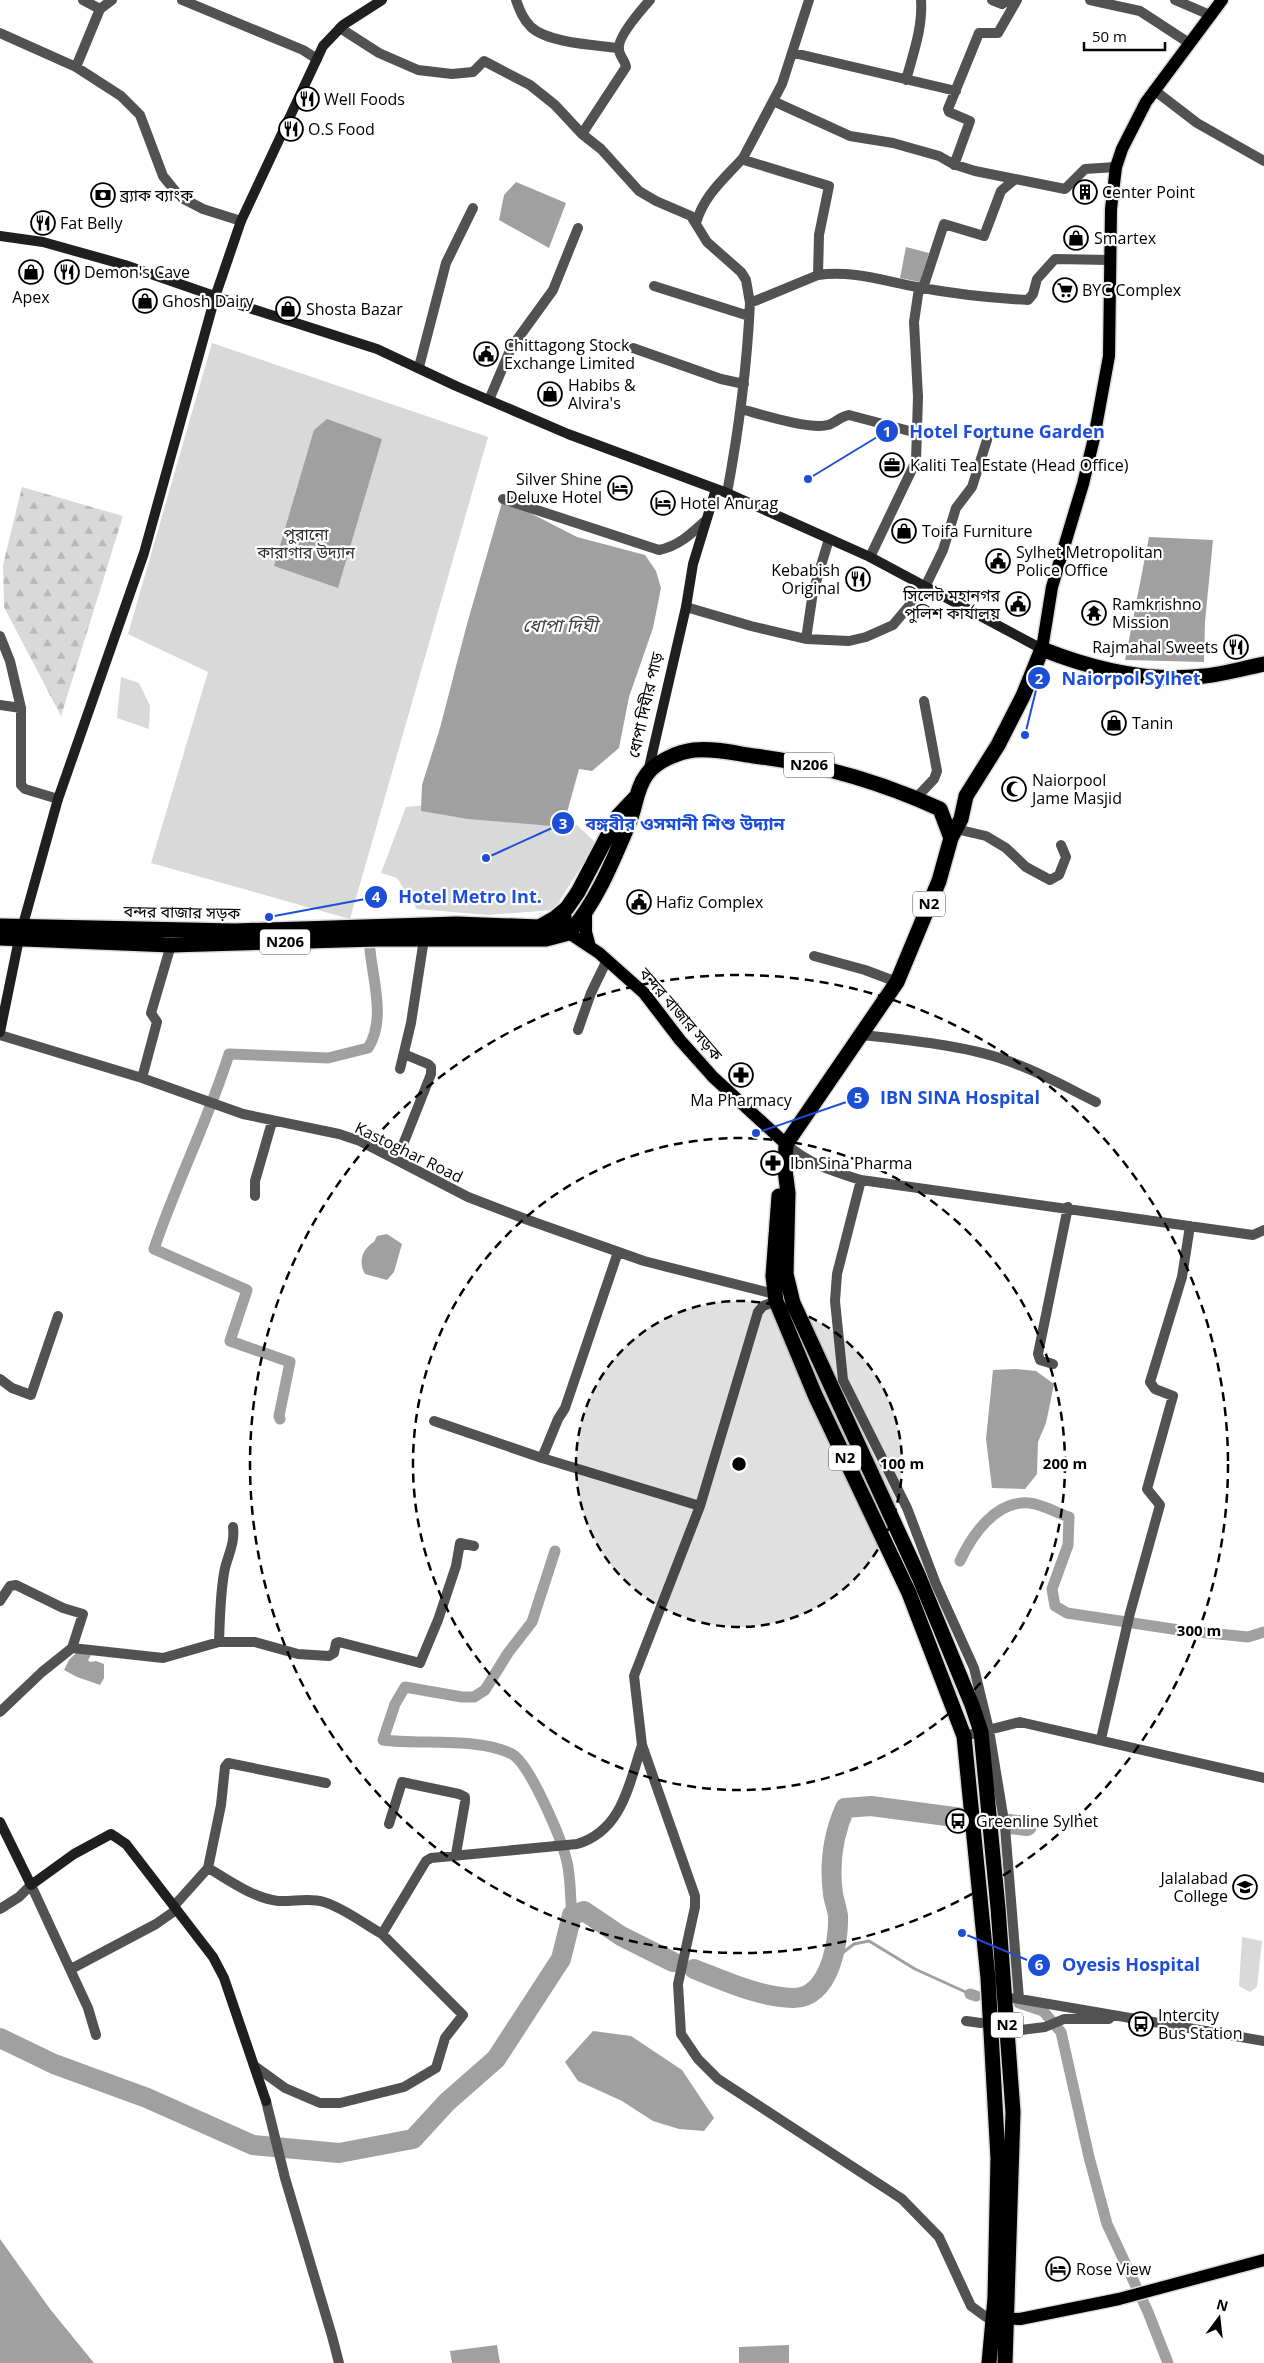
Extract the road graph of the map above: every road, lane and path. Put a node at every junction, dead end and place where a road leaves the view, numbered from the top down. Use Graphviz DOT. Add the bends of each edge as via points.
graph roads {
  1 [pos="82,0"];
  2 [pos="112,0"];
  3 [pos="182,0"];
  4 [pos="382,0"];
  5 [pos="516,0"];
  6 [pos="650,0"];
  7 [pos="809,0"];
  8 [pos="921,0"];
  9 [pos="992,0"];
  10 [pos="1008,0"];
  11 [pos="1017,0"];
  12 [pos="1090,0"];
  13 [pos="1175,0"];
  14 [pos="1222,0"];
  15 [pos="100,9"];
  16 [pos="1210,15"];
  17 [pos="340,28"];
  18 [pos="0,33"];
  19 [pos="1189,43"];
  20 [pos="618,48"];
  21 [pos="794,52"];
  22 [pos="318,59"];
  23 [pos="76,67"];
  24 [pos="906,80"];
  25 [pos="1154,90"];
  26 [pos="956,91"];
  27 [pos="773,101"];
  28 [pos="582,134"];
  29 [pos="743,158"];
  30 [pos="1264,161"];
  31 [pos="954,164"];
  32 [pos="1116,166"];
  33 [pos="1014,180"];
  34 [pos="473,208"];
  35 [pos="241,221"];
  36 [pos="696,223"];
  37 [pos="578,228"];
  38 [pos="0,236"];
  39 [pos="1110,260"];
  40 [pos="818,275"];
  41 [pos="654,286"];
  42 [pos="921,288"];
  43 [pos="215,297"];
  44 [pos="750,303"];
  45 [pos="749,316"];
  46 [pos="633,348"];
  47 [pos="419,367"];
  48 [pos="744,384"];
  49 [pos="489,400"];
  50 [pos="741,409"];
  51 [pos="917,433"];
  52 [pos="987,440"];
  53 [pos="716,489"];
  54 [pos="727,493"];
  55 [pos="503,498"];
  56 [pos="704,522"];
  57 [pos="829,539"];
  58 [pos="870,557"];
  59 [pos="925,587"];
  60 [pos="686,607"];
  61 [pos="0,636"];
  62 [pos="806,639"];
  63 [pos="1042,649"];
  64 [pos="1264,664"];
  65 [pos="924,700"];
  66 [pos="0,705"];
  67 [pos="21,708"];
  68 [pos="648,773"];
  69 [pos="966,796"];
  70 [pos="636,798"];
  71 [pos="916,798"];
  72 [pos="58,799"];
  73 [pos="940,809"];
  74 [pos="954,834"];
  75 [pos="1061,845"];
  76 [pos="565,910"];
  77 [pos="584,916"];
  78 [pos="0,926"];
  79 [pos="539,926"];
  80 [pos="569,933"];
  81 [pos="20,934"];
  82 [pos="0,938"];
  83 [pos="424,939"];
  84 [pos="171,944"];
  85 [pos="590,947"];
  86 [pos="814,956"];
  87 [pos="607,960"];
  88 [pos="897,982"];
  89 [pos="578,1030"];
  90 [pos="0,1033"];
  91 [pos="862,1035"];
  92 [pos="404,1054"];
  93 [pos="400,1069"];
  94 [pos="142,1078"];
  95 [pos="1096,1102"];
  96 [pos="272,1122"];
  97 [pos="404,1142"];
  98 [pos="786,1144"];
  99 [pos="785,1170"];
  100 [pos="861,1180"];
  101 [pos="255,1196"];
  102 [pos="1068,1207"];
  103 [pos="1190,1226"];
  104 [pos="1264,1230"];
  105 [pos="618,1252"];
  106 [pos="775,1297"];
  107 [pos="58,1316"];
  108 [pos="1053,1364"];
  109 [pos="0,1379"];
  110 [pos="434,1421"];
  111 [pos="542,1458"];
  112 [pos="700,1506"];
  113 [pos="233,1527"];
  114 [pos="474,1546"];
  115 [pos="0,1601"];
  116 [pos="219,1642"];
  117 [pos="72,1648"];
  118 [pos="0,1712"];
  119 [pos="985,1731"];
  120 [pos="964,1736"];
  121 [pos="1101,1739"];
  122 [pos="642,1745"];
  123 [pos="1264,1778"];
  124 [pos="326,1783"];
  125 [pos="0,1822"];
  126 [pos="389,1824"];
  127 [pos="4,1839"];
  128 [pos="456,1854"];
  129 [pos="208,1868"];
  130 [pos="31,1885"];
  131 [pos="175,1908"];
  132 [pos="0,1910"];
  133 [pos="382,1934"];
  134 [pos="71,1970"];
  135 [pos="1012,1998"];
  136 [pos="966,2021"];
  137 [pos="981,2024"];
  138 [pos="1181,2026"];
  139 [pos="1021,2030"];
  140 [pos="96,2036"];
  141 [pos="1264,2041"];
  142 [pos="256,2067"];
  143 [pos="266,2101"];
  144 [pos="1264,2260"];
  145 [pos="1000,2318"];
  146 [pos="339,2363"];
  147 [pos="989,2363"];
  148 [pos="1005,2363"];
  1 -- 15 [label="street"];
  2 -- 15 [label="street"];
  3 -- 22 [label="street"];
  4 -- 17 [label="main road"];
  5 -- 20 [label="street" via="522,16 533,29 553,38"];
  6 -- 20 [label="street" via="636,16"];
  7 -- 21 [label="street"];
  8 -- 24 [label="street" via="918,37"];
  9 -- 10 [label="street" via="1002,4"];
  11 -- 26 [label="street" via="998,33 979,33"];
  12 -- 19 [label="street" via="1140,11"];
  13 -- 16 [label="street"];
  14 -- 16 [label="main road"];
  15 -- 23 [label="street"];
  16 -- 19 [label="main road"];
  17 -- 22 [label="main road" via="323,46"];
  17 -- 28 [label="street" via="379,53 418,70 452,74 473,72 484,61 499,67 530,85 555,105"];
  18 -- 23 [label="street"];
  19 -- 25 [label="main road"];
  20 -- 28 [label="street" via="626,67"];
  21 -- 24 [label="street"];
  21 -- 27 [label="street"];
  22 -- 35 [label="main road"];
  23 -- 35 [label="street" via="121,96 140,115 163,176 180,197 203,209"];
  24 -- 26 [label="street"];
  25 -- 30 [label="street" via="1197,123"];
  25 -- 32 [label="main road"];
  26 -- 31 [label="street" via="948,111 970,121"];
  27 -- 29 [label="street"];
  27 -- 31 [label="street" via="850,136 894,143 939,156"];
  28 -- 36 [label="street" via="601,149 639,191 691,216"];
  29 -- 36 [label="street" via="710,193 701,206"];
  29 -- 40 [label="street" via="829,186 819,235"];
  31 -- 33 [label="street"];
  32 -- 33 [label="street" via="1085,169 1065,189"];
  32 -- 39 [label="main road"];
  33 -- 42 [label="street" via="1001,191 984,236 944,224"];
  34 -- 47 [label="street" via="446,263"];
  35 -- 43 [label="main road"];
  36 -- 44 [label="street" via="707,242 741,272 746,280"];
  37 -- 49 [label="street" via="553,290 511,348"];
  38 -- 43 [label="main road" via="52,244 125,265"];
  39 -- 42 [label="street" via="1055,259 1037,279 1028,300 984,298"];
  39 -- 63 [label="main road" via="1109,356 1083,484 1052,587"];
  40 -- 42 [label="street" via="858,275"];
  40 -- 44 [label="street"];
  41 -- 45 [label="street"];
  42 -- 51 [label="street" via="914,322"];
  43 -- 47 [label="main road" via="345,337"];
  43 -- 72 [label="main road" via="144,553"];
  44 -- 45 [label="street"];
  45 -- 48 [label="street"];
  46 -- 48 [label="street"];
  47 -- 49 [label="main road"];
  48 -- 50 [label="street"];
  49 -- 53 [label="main road" via="568,434"];
  50 -- 51 [label="street" via="822,425 849,414"];
  50 -- 54 [label="street"];
  51 -- 58 [label="street" via="916,461"];
  52 -- 59 [label="street" via="972,487 956,508"];
  53 -- 54 [label="main road"];
  53 -- 56 [label="main road, ধোপা দিঘীর পাড়"];
  54 -- 57 [label="main road"];
  55 -- 56 [label="street" via="659,550 685,539"];
  56 -- 60 [label="main road, ধোপা দিঘীর পাড়"];
  57 -- 58 [label="main road"];
  57 -- 62 [label="street" via="813,592"];
  58 -- 59 [label="main road"];
  59 -- 62 [label="street" via="893,625 880,631 849,641"];
  59 -- 63 [label="main road"];
  60 -- 62 [label="street"];
  60 -- 68 [label="main road, ধোপা দিঘীর পাড়"];
  61 -- 67 [label="street" via="10,661"];
  63 -- 64 [label="highway" via="1079,664 1160,677 1204,676"];
  63 -- 69 [label="highway, N2" via="998,745"];
  65 -- 71 [label="street" via="937,771 934,779"];
  66 -- 67 [label="street"];
  67 -- 72 [label="street" via="21,785"];
  68 -- 70 [label="highway, ধোপা দিঘীর পাড় / N206"];
  68 -- 71 [label="highway, N206" via="668,757 692,750 719,750 789,760 878,783"];
  69 -- 73 [label="highway"];
  69 -- 74 [label="highway, N2"];
  70 -- 76 [label="highway, N206" via="618,816"];
  70 -- 77 [label="highway, ধোপা দিঘীর পাড় / N206" via="630,821"];
  71 -- 73 [label="highway, N206"];
  72 -- 81 [label="main road"];
  73 -- 74 [label="highway"];
  74 -- 75 [label="street" via="986,836 1006,848 1026,867 1050,880 1059,875 1066,858"];
  74 -- 88 [label="highway, N2" via="939,881"];
  76 -- 79 [label="highway, N206"];
  76 -- 80 [label="main road"];
  77 -- 80 [label="highway, N206"];
  77 -- 85 [label="main road"];
  78 -- 81 [label="highway, বন্দর বাজার সড়ক / N206"];
  79 -- 80 [label="highway, বন্দর বাজার সড়ক / N206"];
  79 -- 81 [label="highway, বন্দর বাজার সড়ক / N206" via="417,924"];
  80 -- 83 [label="highway, N206" via="546,939"];
  80 -- 85 [label="main road, বন্দর বাজার সড়ক"];
  81 -- 82 [label="highway, N206"];
  81 -- 84 [label="highway, N206"];
  81 -- 90 [label="main road"];
  83 -- 84 [label="highway, N206"];
  83 -- 92 [label="street"];
  84 -- 94 [label="street" via="151,1013 157,1022"];
  85 -- 87 [label="main road, বন্দর বাজার সড়ক"];
  86 -- 88 [label="street"];
  87 -- 89 [label="street"];
  87 -- 98 [label="main road, বন্দর বাজার সড়ক" via="644,993 713,1077"];
  88 -- 91 [label="highway, N2"];
  90 -- 94 [label="street, Kastoghar Road"];
  91 -- 95 [label="street" via="986,1054 1016,1063"];
  91 -- 98 [label="highway, N2"];
  92 -- 93 [label="street"];
  92 -- 97 [label="street" via="431,1067"];
  94 -- 96 [label="street, Kastoghar Road"];
  96 -- 101 [label="street" via="255,1181"];
  96 -- 105 [label="street, Kastoghar Road" via="320,1130 360,1142 468,1198"];
  98 -- 99 [label="highway, N2"];
  98 -- 100 [label="street" via="801,1157 823,1168"];
  99 -- 106 [label="highway, N2" via="779,1192 774,1254"];
  99 -- 119 [label="highway, N2" via="788,1193 786,1274 793,1303 920,1577"];
  100 -- 102 [label="street"];
  100 -- 119 [label="street" via="837,1274 843,1380 907,1508 936,1584 974,1668"];
  102 -- 103 [label="street"];
  102 -- 108 [label="street" via="1038,1354 1040,1360"];
  103 -- 104 [label="street" via="1253,1235"];
  103 -- 121 [label="street" via="1182,1277 1150,1382 1155,1389 1173,1396 1147,1489 1160,1505 1130,1613"];
  105 -- 106 [label="street, Kastoghar Road"];
  105 -- 111 [label="street" via="565,1408"];
  106 -- 112 [label="street" via="758,1312"];
  106 -- 120 [label="highway, N2" via="815,1395 909,1593"];
  107 -- 109 [label="street" via="31,1395"];
  110 -- 111 [label="street"];
  111 -- 112 [label="street"];
  112 -- 122 [label="street" via="634,1676"];
  113 -- 116 [label="street" via="235,1538 225,1569"];
  114 -- 116 [label="street" via="460,1543 438,1620 420,1663 339,1642 329,1656 298,1654 255,1642"];
  115 -- 117 [label="street" via="10,1586 16,1585 63,1608 80,1612 83,1614"];
  116 -- 117 [label="street" via="163,1658"];
  117 -- 118 [label="street"];
  119 -- 120 [label="street"];
  119 -- 121 [label="street" via="1020,1722"];
  119 -- 135 [label="highway, N2"];
  120 -- 145 [label="highway, N2" via="988,1978 998,2158"];
  121 -- 123 [label="street"];
  122 -- 128 [label="street" via="618,1815 598,1836 577,1844"];
  122 -- 145 [label="street" via="695,1896 678,1984 681,2034 698,2059 718,2079 902,2199 939,2238 971,2306 986,2317"];
  124 -- 129 [label="street" via="228,1763"];
  125 -- 127 [label="main road"];
  126 -- 128 [label="street" via="402,1782 459,1794 465,1797 465,1802"];
  127 -- 130 [label="main road"];
  128 -- 133 [label="street" via="426,1860"];
  129 -- 131 [label="street"];
  129 -- 133 [label="street" via="264,1898 326,1902"];
  130 -- 131 [label="main road" via="74,1854 111,1834 126,1844"];
  130 -- 132 [label="street"];
  130 -- 134 [label="street"];
  131 -- 134 [label="street" via="156,1924"];
  131 -- 142 [label="main road" via="213,1957 224,1978"];
  133 -- 142 [label="street" via="463,2015 445,2038 436,2068 404,2087 340,2103 320,2103 285,2088"];
  134 -- 140 [label="street"];
  135 -- 138 [label="street"];
  135 -- 145 [label="highway, N2" via="1013,2112"];
  136 -- 137 [label="street"];
  138 -- 139 [label="street" via="1169,2028 1120,2019 1064,2019 1045,2027"];
  138 -- 141 [label="street"];
  142 -- 143 [label="main road"];
  143 -- 146 [label="street"];
  144 -- 145 [label="main road" via="1119,2300 1020,2319"];
  145 -- 147 [label="highway, N2"];
  145 -- 148 [label="highway, N2"];
}
